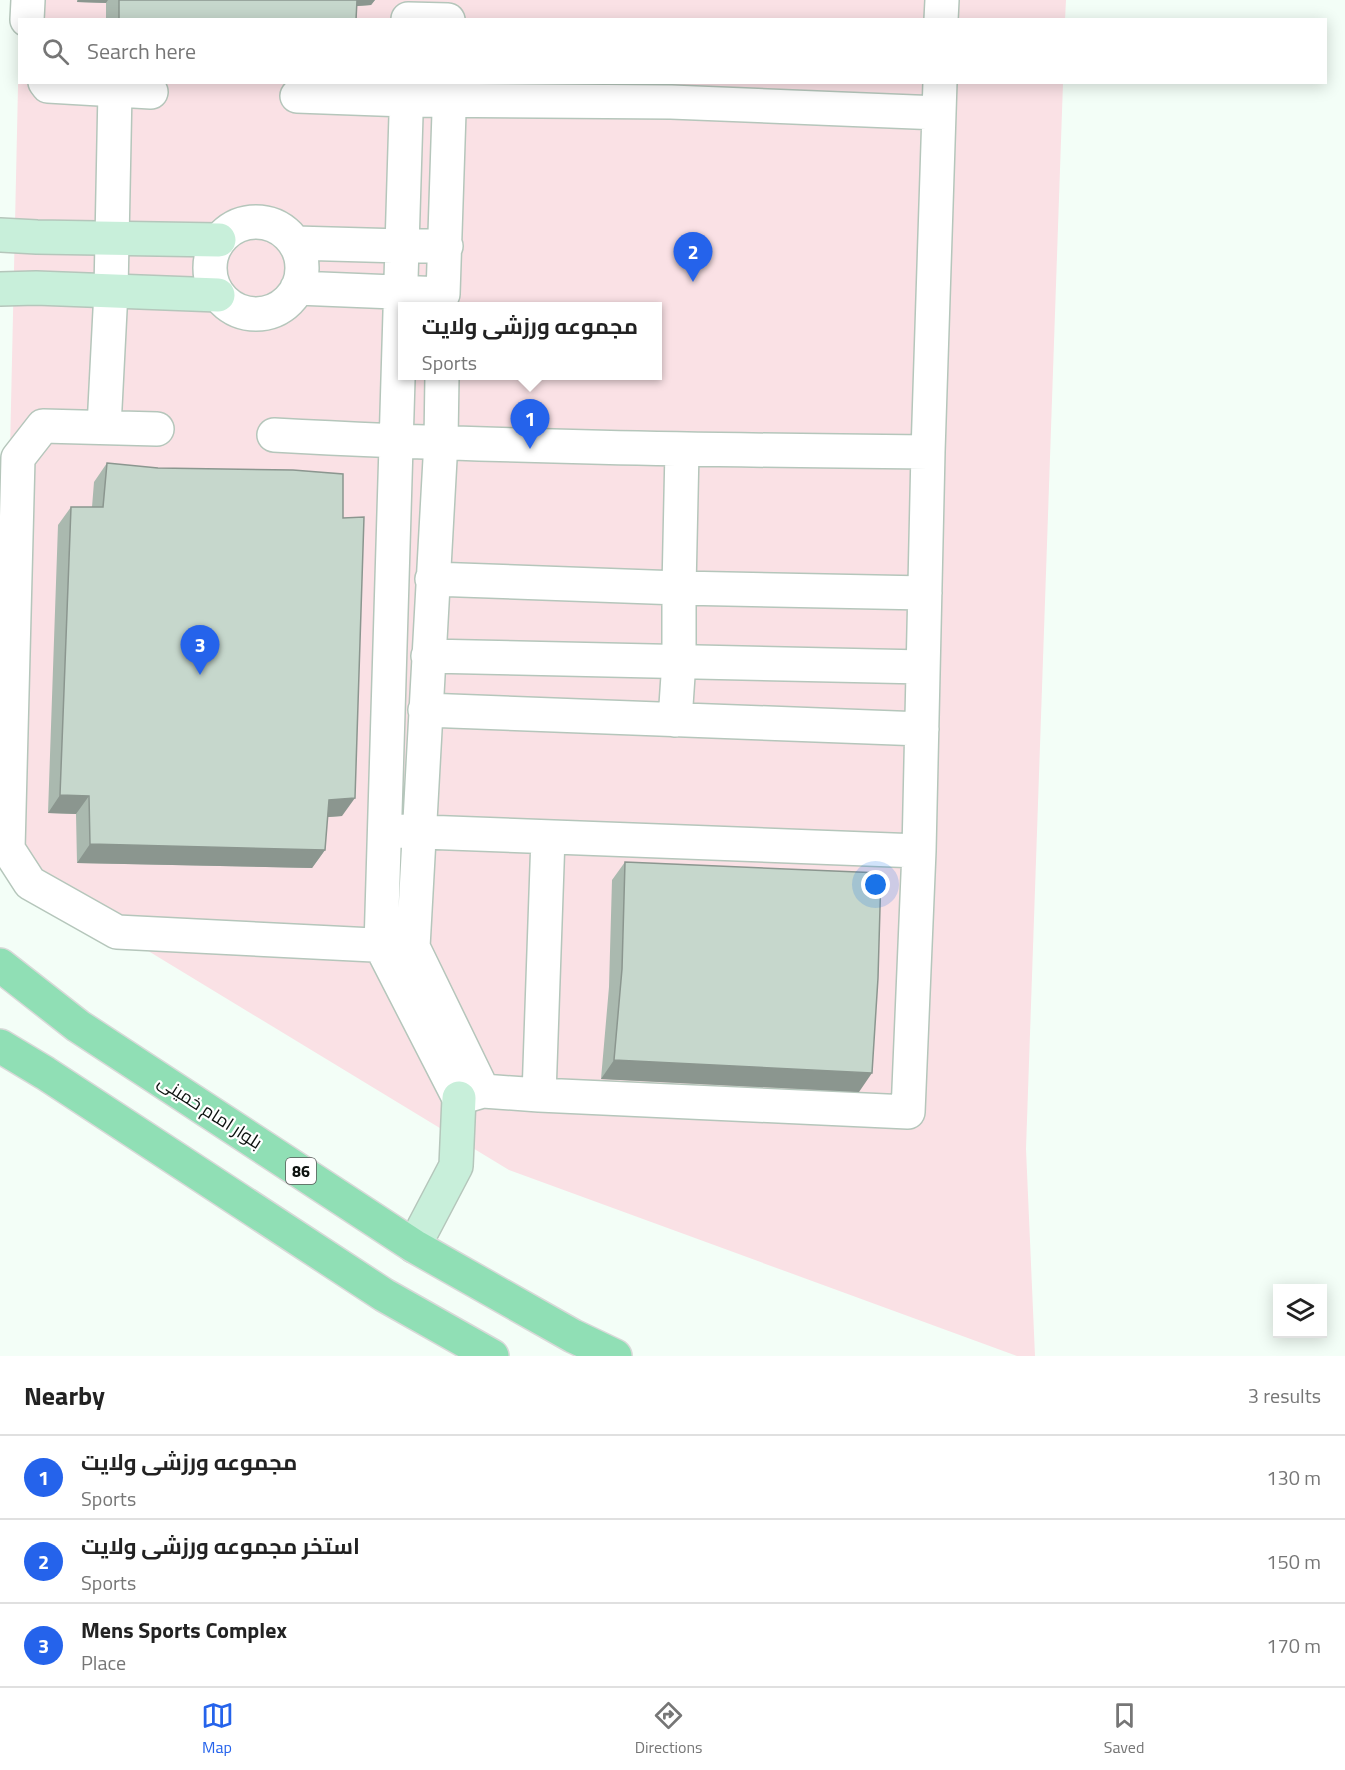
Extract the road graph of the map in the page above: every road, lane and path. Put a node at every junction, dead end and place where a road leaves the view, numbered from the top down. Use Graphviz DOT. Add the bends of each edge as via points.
graph roads {
  1 [pos="28,0"];
  2 [pos="453,0"];
  3 [pos="942,0"];
  4 [pos="409,13"];
  5 [pos="27,18"];
  6 [pos="437,18"];
  7 [pos="453,18"];
  8 [pos="941,18"];
  9 [pos="46,84"];
  10 [pos="115,90"];
  11 [pos="406,91"];
  12 [pos="152,92"];
  13 [pos="450,92"];
  14 [pos="671,92"];
  15 [pos="297,96"];
  16 [pos="940,98"];
  17 [pos="0,235"];
  18 [pos="112,238"];
  19 [pos="219,240"];
  20 [pos="295,243"];
  21 [pos="402,246"];
  22 [pos="446,246"];
  23 [pos="297,288"];
  24 [pos="0,289"];
  25 [pos="111,291"];
  26 [pos="401,292"];
  27 [pos="218,295"];
  28 [pos="443,300"];
  29 [pos="401,302"];
  30 [pos="399,380"];
  31 [pos="442,380"];
  32 [pos="104,427"];
  33 [pos="157,429"];
  34 [pos="274,435"];
  35 [pos="398,441"];
  36 [pos="441,441"];
  37 [pos="682,450"];
  38 [pos="928,452"];
  39 [pos="432,579"];
  40 [pos="679,588"];
  41 [pos="925,593"];
  42 [pos="428,656"];
  43 [pos="679,661"];
  44 [pos="923,667"];
  45 [pos="425,710"];
  46 [pos="675,720"];
  47 [pos="922,729"];
  48 [pos="385,830"];
  49 [pos="419,832"];
  50 [pos="548,837"];
  51 [pos="919,851"];
  52 [pos="381,946"];
  53 [pos="413,947"];
  54 [pos="0,965"];
  55 [pos="0,1046"];
  56 [pos="471,1095"];
  57 [pos="539,1095"];
  58 [pos="414,1246"];
  59 [pos="492,1356"];
  60 [pos="615,1356"];
  1 -- 5 [label="street"];
  2 -- 7 [label="street"];
  3 -- 8 [label="street"];
  4 -- 6 [label="street"];
  9 -- 10 [label="street"];
  10 -- 12 [label="street"];
  10 -- 18 [label="street"];
  11 -- 13 [label="street"];
  11 -- 15 [label="street"];
  11 -- 21 [label="street"];
  13 -- 14 [label="street"];
  13 -- 22 [label="street"];
  14 -- 16 [label="street"];
  16 -- 38 [label="street"];
  17 -- 18 [label="street"];
  18 -- 19 [label="street"];
  18 -- 25 [label="street"];
  19 -- 20 [label="street" via="243,223 258,222 272,224"];
  19 -- 27 [label="street" via="209,268"];
  20 -- 21 [label="street"];
  20 -- 23 [label="street" via="302,273"];
  21 -- 22 [label="street"];
  21 -- 26 [label="street"];
  22 -- 28 [label="street"];
  23 -- 26 [label="street"];
  23 -- 27 [label="street" via="288,301 260,314 244,313"];
  24 -- 25 [label="street"];
  25 -- 27 [label="street"];
  25 -- 32 [label="street"];
  26 -- 28 [label="street"];
  26 -- 29 [label="street"];
  30 -- 35 [label="street"];
  31 -- 36 [label="street"];
  32 -- 33 [label="street"];
  32 -- 52 [label="street" via="43,426 18,458 8,849 30,883 117,932"];
  34 -- 35 [label="street"];
  35 -- 36 [label="street"];
  35 -- 48 [label="street"];
  36 -- 37 [label="street"];
  36 -- 39 [label="street"];
  37 -- 38 [label="street"];
  37 -- 40 [label="street"];
  38 -- 41 [label="street"];
  39 -- 40 [label="street"];
  39 -- 42 [label="street"];
  40 -- 41 [label="street"];
  40 -- 43 [label="street"];
  41 -- 44 [label="street"];
  42 -- 43 [label="street"];
  42 -- 45 [label="street"];
  43 -- 44 [label="street"];
  43 -- 46 [label="street"];
  44 -- 47 [label="street"];
  45 -- 46 [label="street"];
  45 -- 49 [label="street"];
  46 -- 47 [label="street"];
  47 -- 51 [label="street"];
  48 -- 49 [label="street"];
  48 -- 52 [label="street"];
  49 -- 50 [label="street"];
  49 -- 53 [label="street"];
  50 -- 51 [label="street"];
  50 -- 57 [label="street"];
  51 -- 57 [label="street" via="908,1112"];
  52 -- 53 [label="street"];
  52 -- 56 [label="street"];
  53 -- 56 [label="street"];
  54 -- 58 [label="main road, بلوار امام خمینی / 86" via="78,1026"];
  55 -- 59 [label="main road" via="384,1295"];
  56 -- 57 [label="street"];
  56 -- 58 [label="street" via="456,1166"];
  58 -- 60 [label="main road, بلوار امام خمینی / 86"];
}
